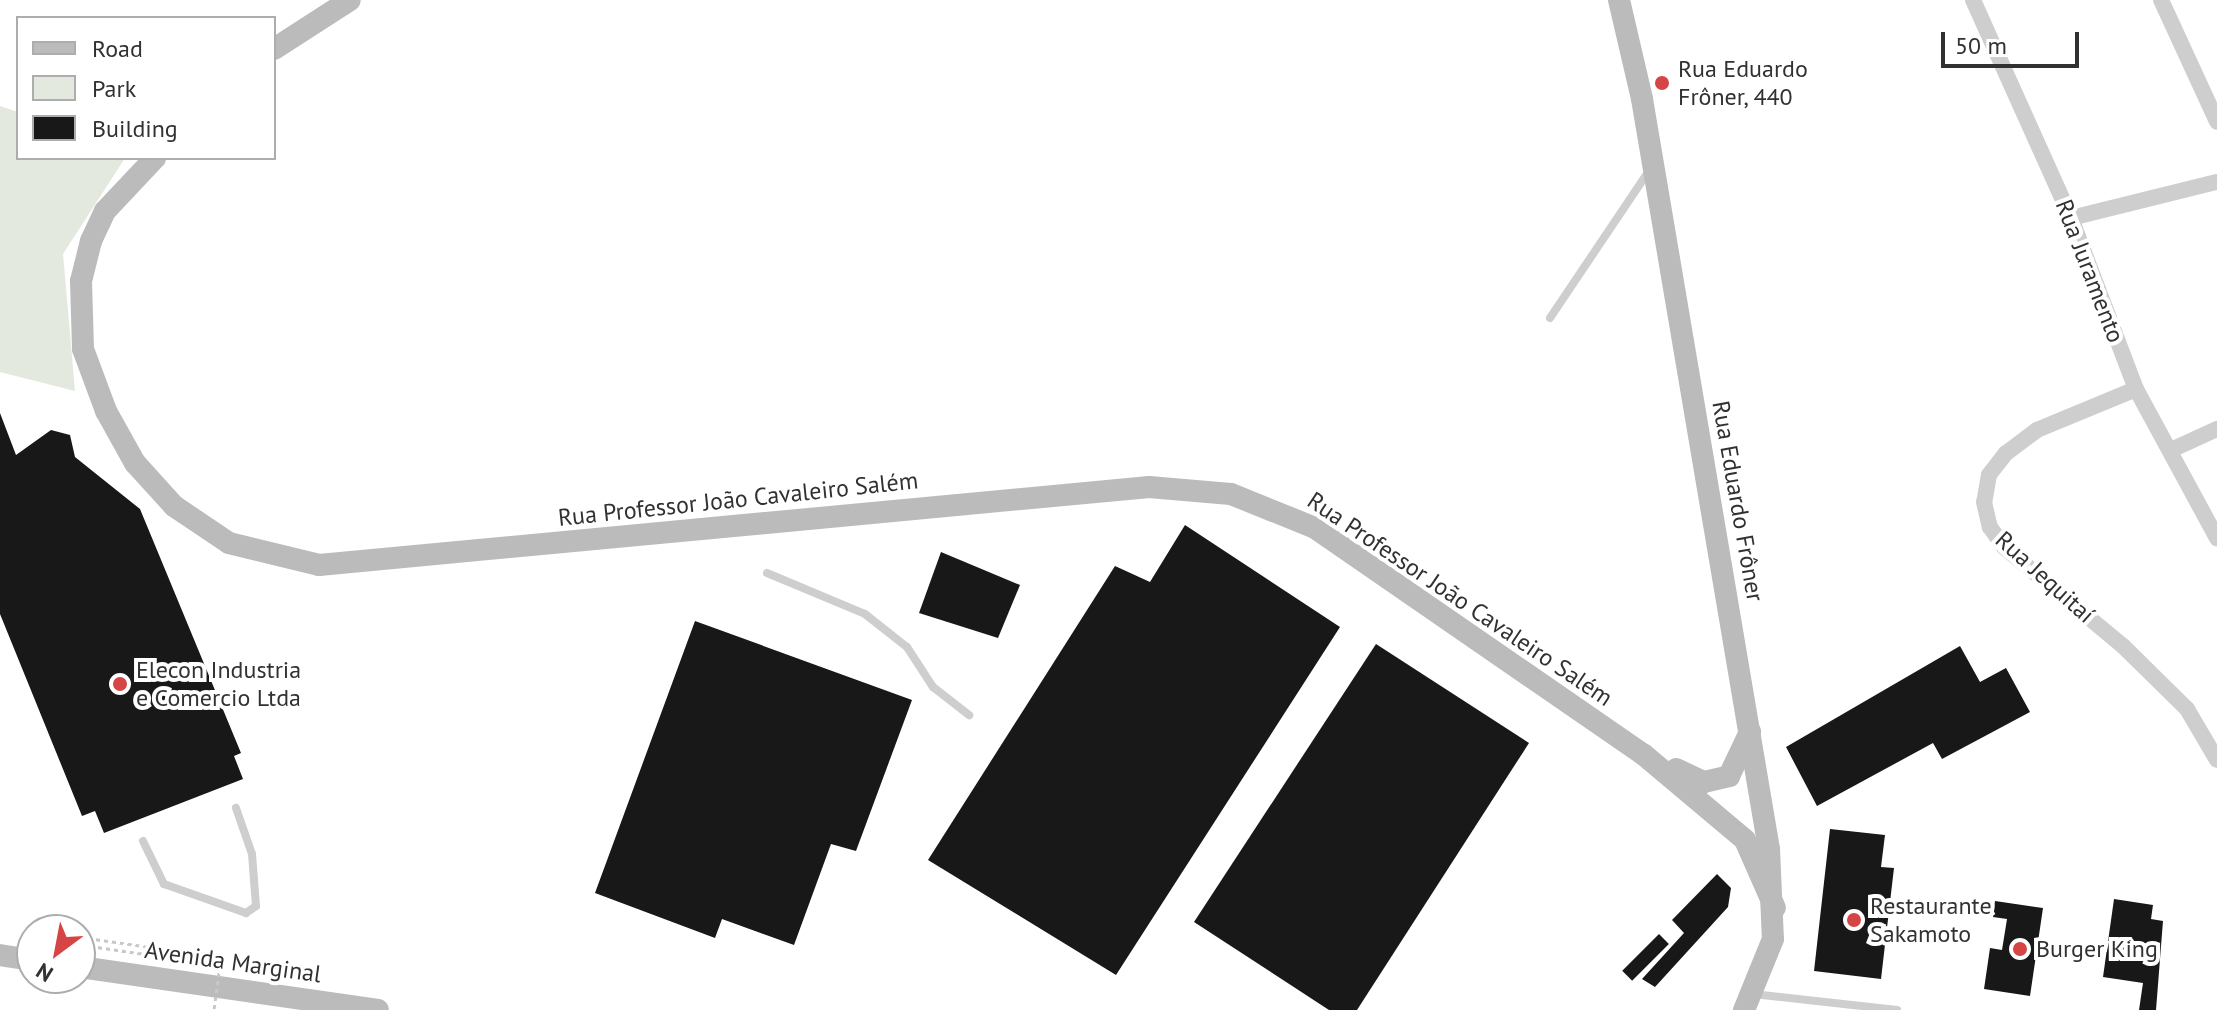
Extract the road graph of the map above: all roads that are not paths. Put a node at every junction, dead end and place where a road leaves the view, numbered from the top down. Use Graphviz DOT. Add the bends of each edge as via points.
graph roads {
  1 [pos="350,0"];
  2 [pos="1619,0"];
  3 [pos="1973,0"];
  4 [pos="2161,0"];
  5 [pos="276,48"];
  6 [pos="2217,122"];
  7 [pos="153,160"];
  8 [pos="1651,168"];
  9 [pos="2217,182"];
  10 [pos="2071,218"];
  11 [pos="1550,318"];
  12 [pos="2136,389"];
  13 [pos="2217,429"];
  14 [pos="2171,450"];
  15 [pos="2217,538"];
  16 [pos="767,573"];
  17 [pos="969,715"];
  18 [pos="1752,725"];
  19 [pos="1643,754"];
  20 [pos="2217,760"];
  21 [pos="236,808"];
  22 [pos="143,841"];
  23 [pos="1775,908"];
  24 [pos="96,969"];
  25 [pos="1748,1002"];
  26 [pos="378,1010"];
  27 [pos="1897,1010"];
  1 -- 5 [label="main road"];
  2 -- 8 [label="main road, Rua Eduardo Frôner"];
  3 -- 10 [label="street, Rua Juramento"];
  4 -- 6 [label="street"];
  7 -- 19 [label="main road, Rua Professor João Cavaleiro Salém" via="105,211 91,241 81,281 83,349 106,411 135,463 174,506 252,552 319,565 1149,487 1231,494 1315,528"];
  8 -- 11 [label="lane"];
  8 -- 18 [label="main road, Rua Eduardo Frôner"];
  9 -- 10 [label="street"];
  10 -- 12 [label="street, Rua Juramento"];
  12 -- 14 [label="street, Rua Juramento"];
  12 -- 20 [label="street, Rua Jequitaí" via="2037,430 2006,453 1989,475 1984,502 1990,527 2004,547 2166,688 2205,733"];
  13 -- 14 [label="street"];
  14 -- 15 [label="street, Rua Juramento"];
  16 -- 17 [label="lane" via="865,614 907,647 933,687"];
  18 -- 19 [label="main road, Rua Professor João Cavaleiro Salém" via="1740,763 1717,781 1704,782"];
  18 -- 23 [label="main road, Rua Eduardo Frôner"];
  19 -- 23 [label="main road, Rua Professor João Cavaleiro Salém" via="1745,840"];
  21 -- 22 [label="lane" via="252,854 256,906 246,913 164,884"];
  23 -- 25 [label="main road, Rua Eduardo Frôner" via="1773,939"];
  24 -- 26 [label="main road, Avenida Marginal"];
  25 -- 27 [label="lane"];
}
